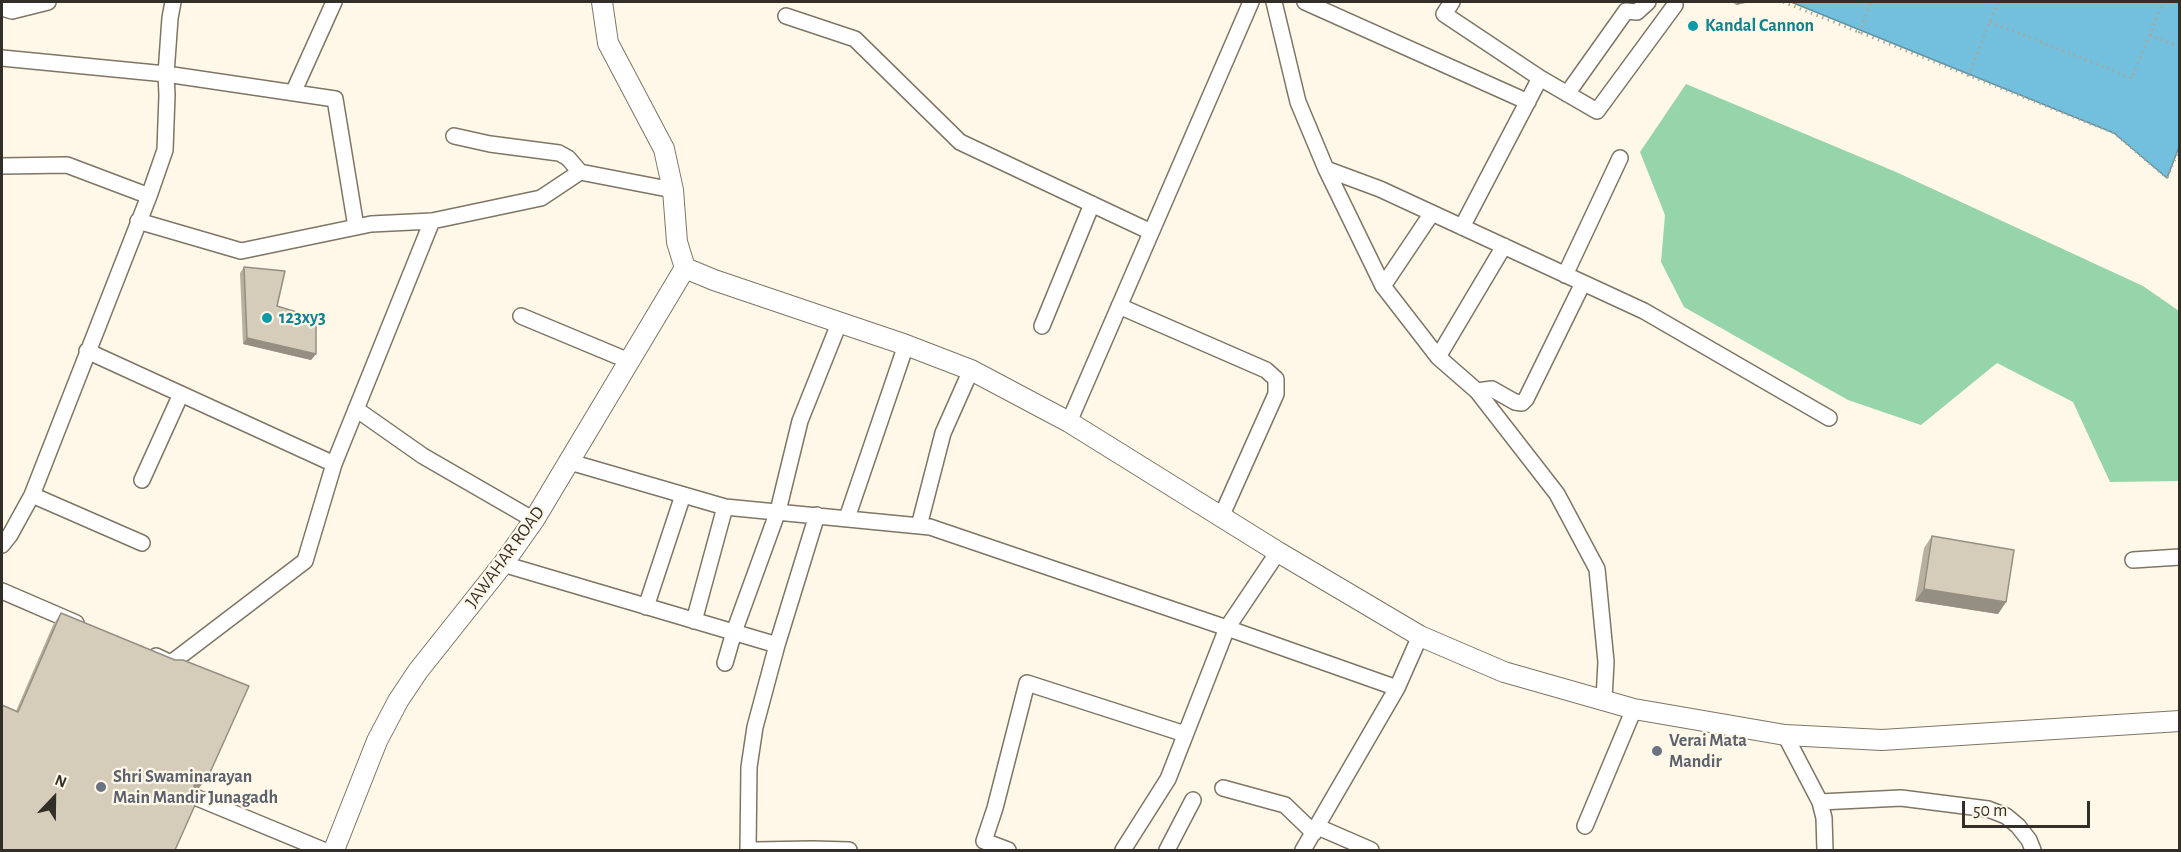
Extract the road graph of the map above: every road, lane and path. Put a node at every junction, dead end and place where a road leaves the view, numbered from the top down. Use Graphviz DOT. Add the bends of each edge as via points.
graph roads {
  1 [pos="48,2"];
  2 [pos="173,2"];
  3 [pos="334,2"];
  4 [pos="602,2"];
  5 [pos="1274,2"];
  6 [pos="1305,2"];
  7 [pos="1452,2"];
  8 [pos="1648,2"];
  9 [pos="1783,2"];
  10 [pos="1871,2"];
  11 [pos="1998,2"];
  12 [pos="2163,2"];
  13 [pos="1246,4"];
  14 [pos="1675,5"];
  15 [pos="1620,6"];
  16 [pos="2,8"];
  17 [pos="786,16"];
  18 [pos="1990,22"];
  19 [pos="1859,33"];
  20 [pos="2150,35"];
  21 [pos="2180,47"];
  22 [pos="2,58"];
  23 [pos="166,74"];
  24 [pos="1968,76"];
  25 [pos="1540,78"];
  26 [pos="293,93"];
  27 [pos="1567,94"];
  28 [pos="1528,102"];
  29 [pos="454,136"];
  30 [pos="2180,147"];
  31 [pos="1620,158"];
  32 [pos="2,166"];
  33 [pos="1326,169"];
  34 [pos="580,172"];
  35 [pos="673,190"];
  36 [pos="149,196"];
  37 [pos="1092,204"];
  38 [pos="1432,213"];
  39 [pos="138,221"];
  40 [pos="432,221"];
  41 [pos="356,227"];
  42 [pos="1462,227"];
  43 [pos="1151,232"];
  44 [pos="1504,246"];
  45 [pos="685,268"];
  46 [pos="1565,274"];
  47 [pos="1583,283"];
  48 [pos="1383,285"];
  49 [pos="1119,306"];
  50 [pos="521,316"];
  51 [pos="840,321"];
  52 [pos="1042,326"];
  53 [pos="906,345"];
  54 [pos="87,351"];
  55 [pos="1438,357"];
  56 [pos="629,360"];
  57 [pos="971,370"];
  58 [pos="1477,391"];
  59 [pos="181,394"];
  60 [pos="356,409"];
  61 [pos="1829,418"];
  62 [pos="1069,422"];
  63 [pos="570,462"];
  64 [pos="334,464"];
  65 [pos="142,480"];
  66 [pos="32,495"];
  67 [pos="683,495"];
  68 [pos="725,507"];
  69 [pos="778,512"];
  70 [pos="817,515"];
  71 [pos="1221,517"];
  72 [pos="847,518"];
  73 [pos="534,520"];
  74 [pos="919,526"];
  75 [pos="142,543"];
  76 [pos="2,545"];
  77 [pos="1278,552"];
  78 [pos="2180,557"];
  79 [pos="2133,560"];
  80 [pos="503,564"];
  81 [pos="2,591"];
  82 [pos="646,607"];
  83 [pos="694,621"];
  84 [pos="87,627"];
  85 [pos="1227,628"];
  86 [pos="734,632"];
  87 [pos="1420,636"];
  88 [pos="777,645"];
  89 [pos="140,649"];
  90 [pos="726,663"];
  91 [pos="1397,688"];
  92 [pos="1604,699"];
  93 [pos="1634,708"];
  94 [pos="2180,721"];
  95 [pos="1185,734"];
  96 [pos="1785,735"];
  97 [pos="1223,788"];
  98 [pos="195,797"];
  99 [pos="1193,800"];
  100 [pos="1820,802"];
  101 [pos="1585,826"];
  102 [pos="1316,830"];
  103 [pos="323,850"];
  104 [pos="334,850"];
  105 [pos="748,850"];
  106 [pos="755,850"];
  107 [pos="849,850"];
  108 [pos="1008,850"];
  109 [pos="1123,850"];
  110 [pos="1167,850"];
  111 [pos="1303,850"];
  112 [pos="1371,850"];
  113 [pos="1825,850"];
  114 [pos="2033,850"];
  1 -- 16 [label="street" via="12,11"];
  2 -- 23 [label="street"];
  3 -- 26 [label="street"];
  4 -- 35 [label="street" via="608,43 664,149"];
  5 -- 33 [label="street" via="1298,102"];
  6 -- 28 [label="street"];
  7 -- 25 [label="street" via="1444,14"];
  8 -- 15 [label="street" via="1637,12"];
  9 -- 19 [label="path"];
  10 -- 19 [label="path"];
  11 -- 18 [label="path"];
  12 -- 20 [label="path"];
  13 -- 43 [label="street"];
  14 -- 27 [label="street" via="1597,111"];
  15 -- 27 [label="street"];
  17 -- 37 [label="street" via="855,39 960,142"];
  18 -- 20 [label="path" via="2132,78"];
  18 -- 24 [label="path"];
  19 -- 24 [label="path"];
  20 -- 21 [label="path"];
  22 -- 23 [label="street"];
  23 -- 26 [label="street"];
  23 -- 36 [label="street" via="165,150"];
  24 -- 30 [label="path" via="2114,133 2167,178"];
  25 -- 27 [label="street"];
  25 -- 28 [label="street"];
  26 -- 41 [label="street" via="334,99"];
  28 -- 42 [label="street"];
  29 -- 34 [label="street" via="559,153"];
  31 -- 46 [label="street"];
  32 -- 36 [label="street" via="67,165"];
  33 -- 38 [label="street"];
  33 -- 48 [label="street"];
  34 -- 35 [label="street"];
  34 -- 40 [label="street" via="541,198"];
  35 -- 45 [label="street" via="677,242"];
  36 -- 39 [label="street"];
  37 -- 43 [label="street"];
  37 -- 52 [label="street"];
  38 -- 42 [label="street"];
  38 -- 48 [label="street"];
  39 -- 41 [label="street" via="241,251"];
  39 -- 54 [label="street"];
  40 -- 41 [label="street"];
  40 -- 60 [label="street"];
  42 -- 44 [label="street"];
  43 -- 49 [label="street"];
  44 -- 46 [label="street"];
  44 -- 55 [label="street"];
  45 -- 51 [label="street"];
  45 -- 56 [label="street, JAWAHAR ROAD"];
  46 -- 47 [label="street"];
  47 -- 58 [label="street" via="1522,404 1492,389"];
  47 -- 61 [label="street" via="1644,311"];
  48 -- 55 [label="street"];
  49 -- 62 [label="street"];
  49 -- 71 [label="street" via="1266,370 1276,379 1276,394"];
  50 -- 56 [label="street"];
  51 -- 53 [label="street"];
  51 -- 69 [label="street" via="800,421"];
  53 -- 57 [label="street"];
  53 -- 72 [label="street"];
  54 -- 59 [label="street"];
  54 -- 66 [label="street"];
  55 -- 58 [label="street"];
  56 -- 63 [label="street, JAWAHAR ROAD"];
  57 -- 62 [label="street"];
  57 -- 74 [label="street" via="943,433"];
  58 -- 92 [label="street" via="1557,494 1597,569 1606,662"];
  59 -- 64 [label="street"];
  59 -- 65 [label="street"];
  60 -- 64 [label="street"];
  60 -- 73 [label="street" via="423,456"];
  62 -- 71 [label="street"];
  63 -- 67 [label="street"];
  63 -- 73 [label="street, JAWAHAR ROAD"];
  64 -- 89 [label="street" via="305,561 171,663"];
  66 -- 75 [label="street"];
  66 -- 76 [label="street"];
  67 -- 68 [label="street"];
  67 -- 82 [label="street"];
  68 -- 69 [label="street"];
  68 -- 83 [label="street"];
  69 -- 70 [label="street"];
  69 -- 86 [label="street"];
  70 -- 72 [label="street"];
  70 -- 88 [label="street"];
  71 -- 77 [label="street"];
  72 -- 74 [label="street"];
  73 -- 80 [label="street, JAWAHAR ROAD"];
  74 -- 85 [label="street"];
  77 -- 85 [label="street"];
  77 -- 87 [label="street"];
  78 -- 79 [label="street"];
  80 -- 82 [label="street"];
  80 -- 104 [label="street, JAWAHAR ROAD" via="398,701 377,741"];
  81 -- 84 [label="street"];
  82 -- 83 [label="street"];
  83 -- 86 [label="street"];
  85 -- 91 [label="street"];
  85 -- 95 [label="street"];
  86 -- 88 [label="street"];
  86 -- 90 [label="street"];
  87 -- 91 [label="street"];
  87 -- 92 [label="street" via="1504,672"];
  88 -- 105 [label="street" via="755,727 749,767"];
  91 -- 102 [label="street"];
  92 -- 93 [label="street"];
  93 -- 96 [label="street"];
  93 -- 101 [label="street"];
  94 -- 96 [label="street" via="1882,740"];
  95 -- 108 [label="street" via="1027,683 984,842"];
  95 -- 109 [label="street" via="1168,779"];
  96 -- 100 [label="street"];
  97 -- 102 [label="street" via="1285,806"];
  98 -- 103 [label="street"];
  99 -- 110 [label="street"];
  100 -- 113 [label="street"];
  100 -- 114 [label="street" via="1901,798 1966,804 2006,816 2018,826"];
  102 -- 111 [label="street"];
  102 -- 112 [label="street"];
  106 -- 107 [label="street"];
}
